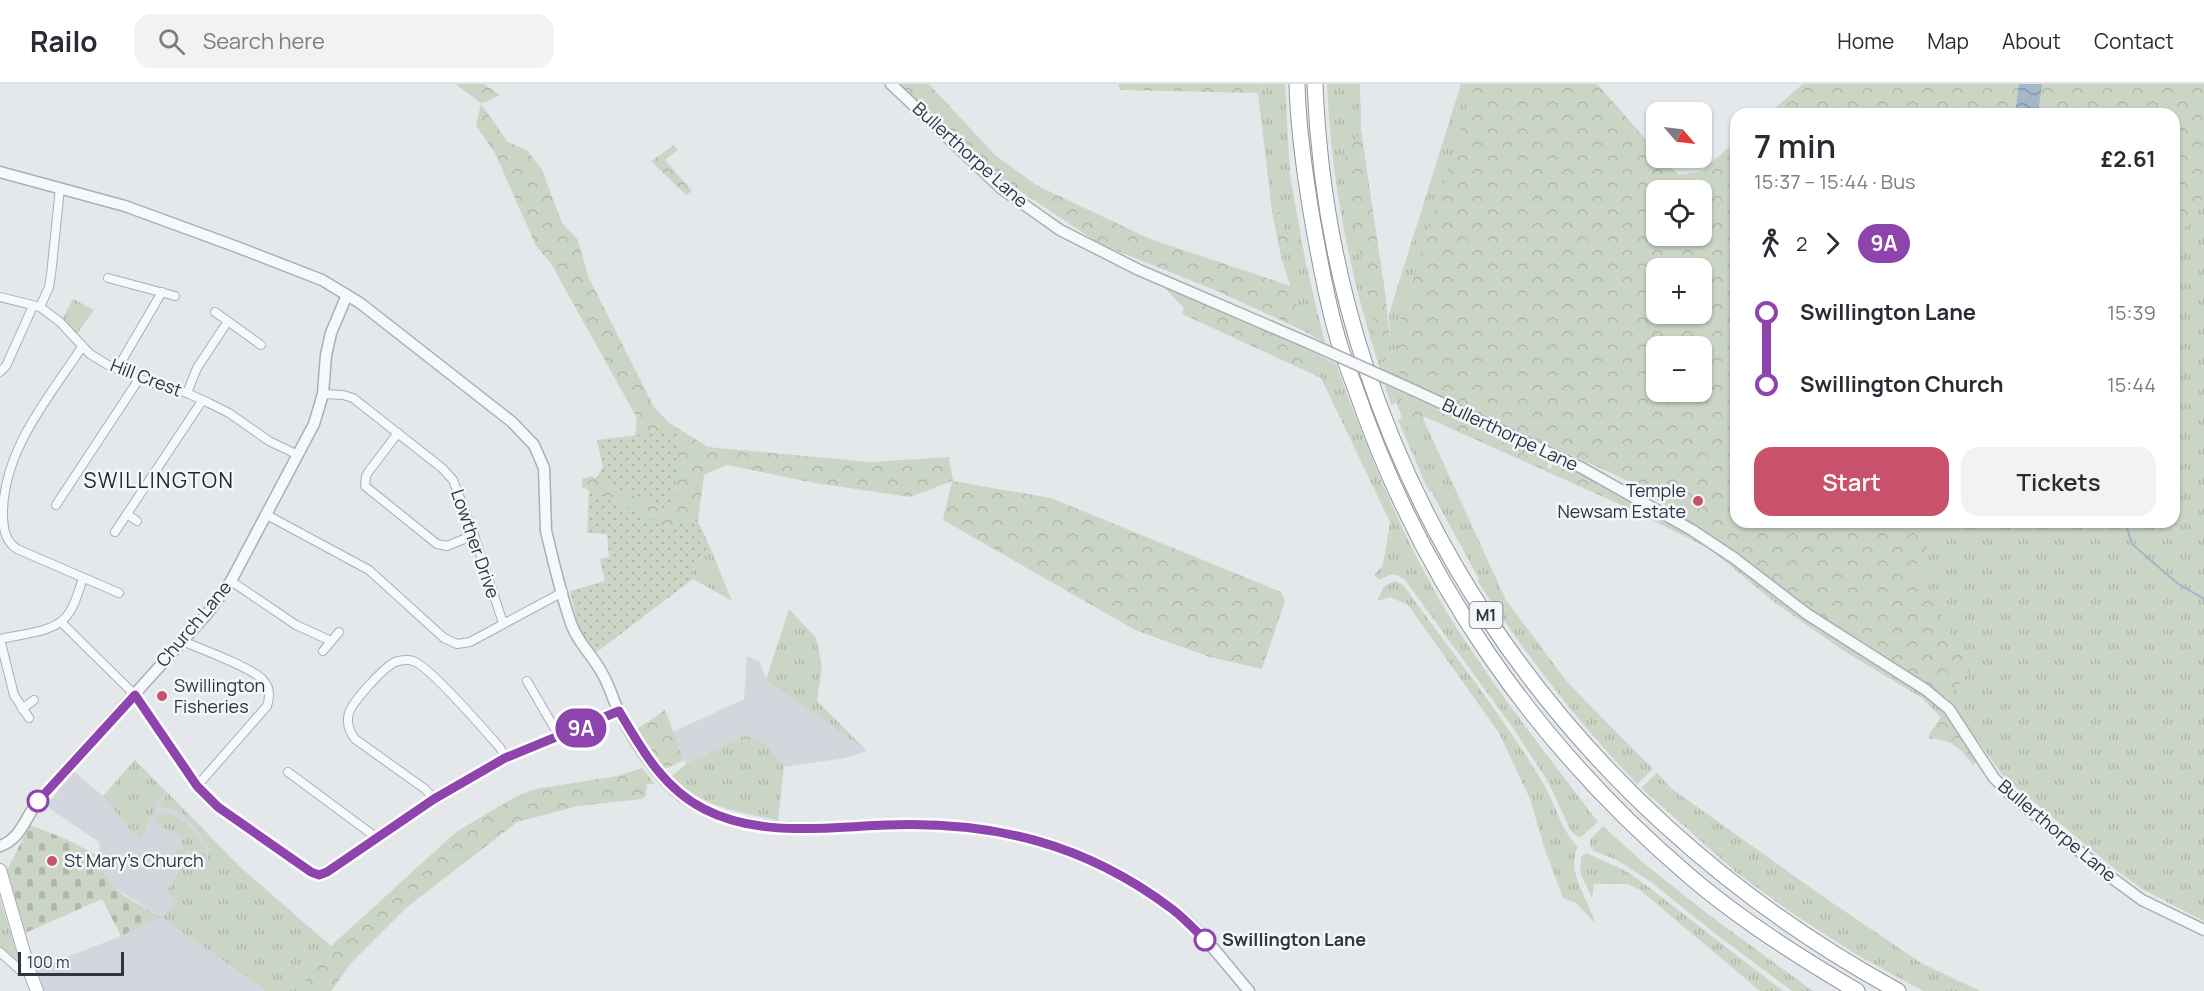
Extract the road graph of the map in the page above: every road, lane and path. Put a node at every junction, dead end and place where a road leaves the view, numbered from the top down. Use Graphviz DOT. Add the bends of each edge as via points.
graph roads {
  1 [pos="891,84"];
  2 [pos="1297,84"];
  3 [pos="1314,84"];
  4 [pos="0,172"];
  5 [pos="60,188"];
  6 [pos="108,278"];
  7 [pos="162,292"];
  8 [pos="347,295"];
  9 [pos="175,296"];
  10 [pos="0,297"];
  11 [pos="37,307"];
  12 [pos="215,312"];
  13 [pos="228,321"];
  14 [pos="261,345"];
  15 [pos="82,347"];
  16 [pos="117,369"];
  17 [pos="0,372"];
  18 [pos="139,379"];
  19 [pos="187,393"];
  20 [pos="323,394"];
  21 [pos="202,401"];
  22 [pos="398,433"];
  23 [pos="298,455"];
  24 [pos="69,485"];
  25 [pos="78,491"];
  26 [pos="56,505"];
  27 [pos="127,514"];
  28 [pos="267,515"];
  29 [pos="137,521"];
  30 [pos="115,532"];
  31 [pos="474,535"];
  32 [pos="83,578"];
  33 [pos="231,581"];
  34 [pos="563,592"];
  35 [pos="119,593"];
  36 [pos="61,622"];
  37 [pos="502,623"];
  38 [pos="339,632"];
  39 [pos="0,639"];
  40 [pos="182,641"];
  41 [pos="331,641"];
  42 [pos="323,651"];
  43 [pos="527,681"];
  44 [pos="135,695"];
  45 [pos="33,700"];
  46 [pos="22,709"];
  47 [pos="619,711"];
  48 [pos="29,718"];
  49 [pos="559,736"];
  50 [pos="505,758"];
  51 [pos="288,772"];
  52 [pos="197,786"];
  53 [pos="434,799"];
  54 [pos="377,838"];
  55 [pos="0,846"];
  56 [pos="0,870"];
  57 [pos="2204,930"];
  58 [pos="0,952"];
  59 [pos="29,970"];
  60 [pos="37,991"];
  61 [pos="1249,991"];
  62 [pos="1857,991"];
  63 [pos="1898,991"];
  1 -- 57 [label="street, Bullerthorpe Lane, bridge" via="1002,189 1060,230 1139,270 1582,468 1683,524 1806,614 1926,690 1949,709 1994,778 2012,796 2142,900"];
  2 -- 62 [label="highway, M1" via="1305,176 1336,333 1373,440 1439,579 1536,719 1626,818 1726,906 1791,952"];
  3 -- 63 [label="highway, M1" via="1325,194 1338,268 1362,356 1385,424 1412,484 1475,599 1584,744 1658,821 1715,870 1815,943"];
  4 -- 5 [label="street"];
  5 -- 8 [label="street" via="278,262"];
  5 -- 11 [label="street" via="49,287"];
  6 -- 7 [label="street"];
  7 -- 9 [label="street"];
  7 -- 16 [label="street"];
  8 -- 20 [label="street, Church Lane" via="326,355"];
  8 -- 34 [label="street" via="429,355 512,422 534,445 546,479 546,531"];
  10 -- 11 [label="street, Hill Crest"];
  11 -- 15 [label="street, Hill Crest" via="60,322"];
  11 -- 17 [label="street"];
  12 -- 13 [label="street"];
  13 -- 14 [label="street"];
  13 -- 19 [label="street" via="197,368"];
  15 -- 16 [label="street, Hill Crest"];
  15 -- 32 [label="street" via="21,441 6,485 3,521 11,544"];
  16 -- 18 [label="street, Hill Crest"];
  18 -- 19 [label="street, Hill Crest"];
  18 -- 24 [label="street"];
  19 -- 21 [label="street, Hill Crest"];
  20 -- 22 [label="street, Lowther Drive" via="353,398"];
  20 -- 23 [label="street, Church Lane" via="314,424"];
  21 -- 23 [label="street, Hill Crest"];
  21 -- 27 [label="street"];
  22 -- 31 [label="street, Lowther Drive" via="448,473"];
  22 -- 31 [label="street" via="369,471 365,486 437,544 447,546"];
  23 -- 28 [label="street, Church Lane"];
  24 -- 25 [label="street"];
  24 -- 26 [label="street"];
  27 -- 29 [label="street"];
  27 -- 30 [label="street"];
  28 -- 33 [label="street, Church Lane"];
  28 -- 37 [label="street" via="369,570 450,642 470,642"];
  31 -- 37 [label="street, Lowther Drive"];
  32 -- 35 [label="street"];
  32 -- 36 [label="street" via="70,611"];
  33 -- 40 [label="street, Church Lane"];
  33 -- 41 [label="street" via="296,625"];
  34 -- 37 [label="street"];
  34 -- 47 [label="street" via="577,636 600,669"];
  36 -- 39 [label="street"];
  36 -- 44 [label="street"];
  38 -- 41 [label="street"];
  39 -- 46 [label="street" via="14,695"];
  40 -- 44 [label="street, Church Lane"];
  40 -- 52 [label="street" via="255,673 265,682 269,693 267,706"];
  41 -- 42 [label="street"];
  43 -- 49 [label="street"];
  44 -- 52 [label="street"];
  44 -- 55 [label="street, Church Lane" via="38,801 19,834"];
  45 -- 46 [label="street"];
  46 -- 48 [label="street"];
  47 -- 49 [label="street"];
  47 -- 61 [label="street" via="664,780 683,797 727,818 790,828 973,828 1017,834 1092,861 1133,882 1174,910"];
  49 -- 50 [label="street"];
  50 -- 53 [label="street"];
  50 -- 53 [label="street" via="429,671 412,660 397,661 356,702 349,712 348,727 355,739"];
  51 -- 54 [label="street"];
  52 -- 54 [label="street" via="218,807 315,874 327,872"];
  53 -- 54 [label="street"];
  56 -- 59 [label="main road"];
  58 -- 59 [label="street" via="21,971"];
  59 -- 60 [label="main road"];
}
